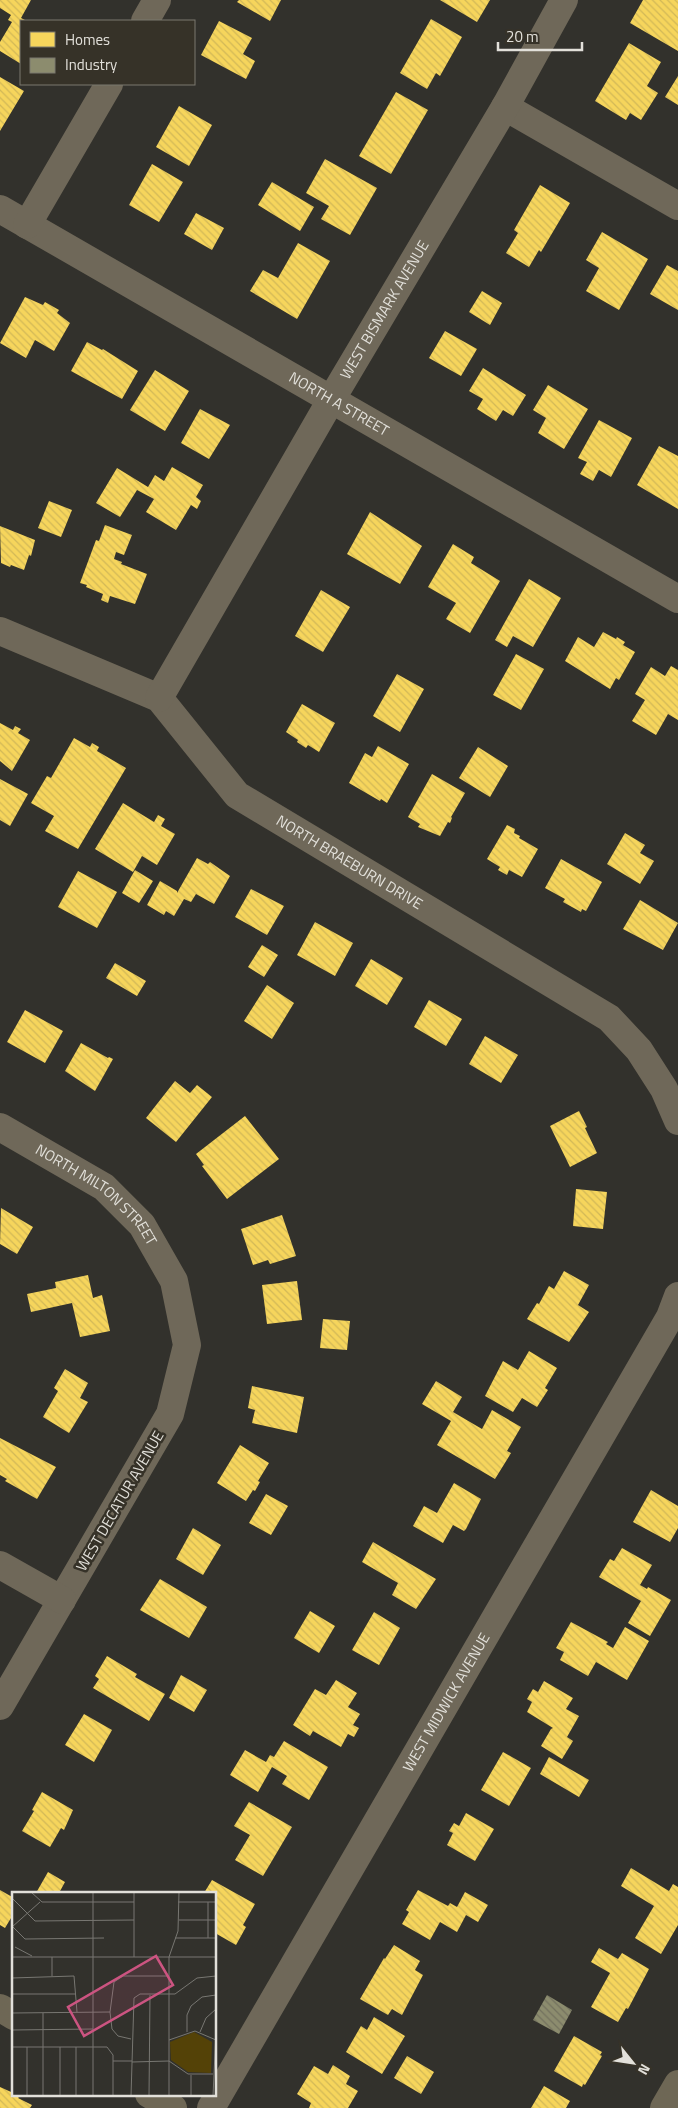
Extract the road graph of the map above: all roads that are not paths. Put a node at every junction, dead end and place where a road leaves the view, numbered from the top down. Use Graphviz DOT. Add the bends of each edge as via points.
graph roads {
  1 [pos="157,0"];
  2 [pos="564,0"];
  3 [pos="145,20"];
  4 [pos="108,85"];
  5 [pos="505,107"];
  6 [pos="678,206"];
  7 [pos="0,209"];
  8 [pos="27,225"];
  9 [pos="331,400"];
  10 [pos="678,599"];
  11 [pos="0,631"];
  12 [pos="159,698"];
  13 [pos="678,1121"];
  14 [pos="0,1127"];
  15 [pos="174,1281"];
  16 [pos="678,1296"];
  17 [pos="0,1565"];
  18 [pos="62,1600"];
  19 [pos="0,1706"];
  20 [pos="0,2008"];
  21 [pos="12,2015"];
  22 [pos="678,2084"];
  23 [pos="152,2096"];
  24 [pos="173,2108"];
  25 [pos="212,2108"];
  26 [pos="664,2108"];
  1 -- 3 [label="street"];
  2 -- 5 [label="street, WEST BISMARK AVENUE"];
  4 -- 8 [label="street"];
  5 -- 6 [label="street"];
  5 -- 9 [label="street, WEST BISMARK AVENUE"];
  7 -- 8 [label="street, NORTH A STREET"];
  8 -- 9 [label="street, NORTH A STREET"];
  9 -- 10 [label="street, NORTH A STREET"];
  9 -- 12 [label="street, WEST BISMARK AVENUE"];
  11 -- 12 [label="street, NORTH BRAEBURN DRIVE"];
  12 -- 13 [label="street, NORTH BRAEBURN DRIVE" via="237,795 609,1018 640,1050 664,1089"];
  14 -- 15 [label="street, NORTH MILTON STREET" via="104,1187 142,1225"];
  15 -- 18 [label="street, WEST DECATUR AVENUE" via="187,1345 170,1414"];
  16 -- 25 [label="street, WEST MIDWICK AVENUE" via="670,1317"];
  17 -- 18 [label="street"];
  18 -- 19 [label="street, WEST DECATUR AVENUE"];
  20 -- 21 [label="main road"];
  22 -- 26 [label="main road"];
  23 -- 24 [label="main road"];
}
